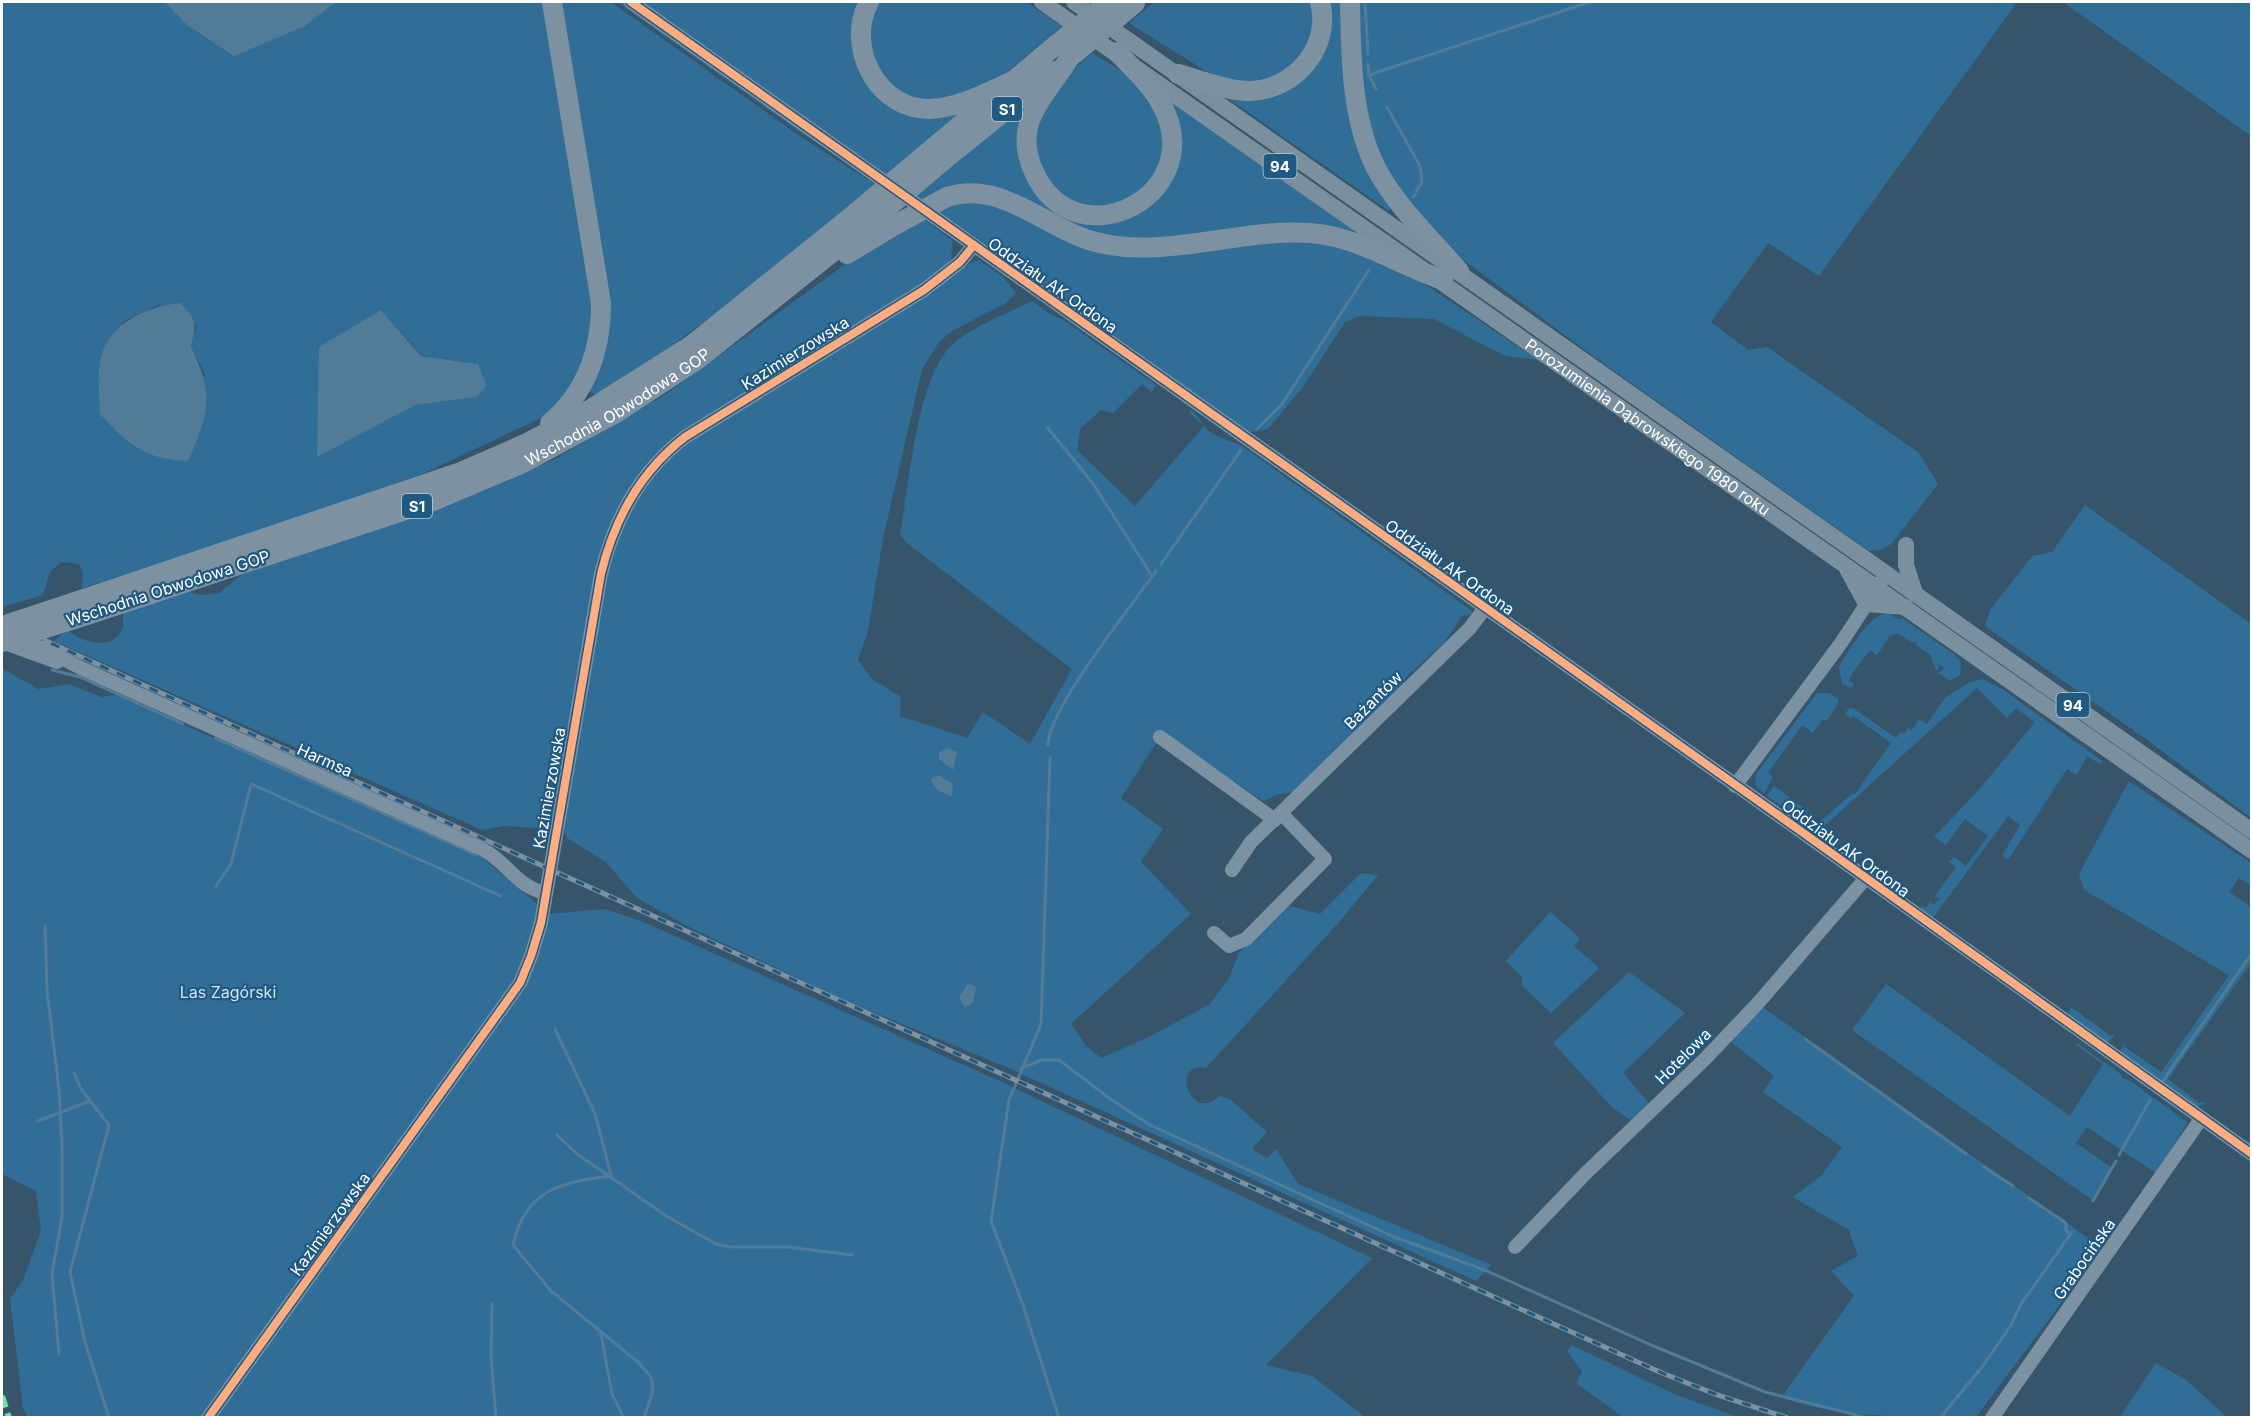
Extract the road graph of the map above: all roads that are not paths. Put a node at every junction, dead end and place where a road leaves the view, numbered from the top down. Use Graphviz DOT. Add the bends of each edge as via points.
graph roads {
  1 [pos="552,2"];
  2 [pos="631,2"];
  3 [pos="869,2"];
  4 [pos="1042,2"];
  5 [pos="1074,2"];
  6 [pos="1109,2"];
  7 [pos="1136,2"];
  8 [pos="1320,2"];
  9 [pos="1350,2"];
  10 [pos="1067,52"];
  11 [pos="1117,52"];
  12 [pos="1178,74"];
  13 [pos="1017,79"];
  14 [pos="939,154"];
  15 [pos="863,218"];
  16 [pos="974,245"];
  17 [pos="815,268"];
  18 [pos="1451,276"];
  19 [pos="525,444"];
  20 [pos="1906,544"];
  21 [pos="1843,563"];
  22 [pos="1882,580"];
  23 [pos="1911,600"];
  24 [pos="1866,604"];
  25 [pos="1485,608"];
  26 [pos="80,609"];
  27 [pos="2,628"];
  28 [pos="2,642"];
  29 [pos="82,669"];
  30 [pos="1160,737"];
  31 [pos="1736,786"];
  32 [pos="1279,817"];
  33 [pos="2252,831"];
  34 [pos="2252,851"];
  35 [pos="1232,870"];
  36 [pos="1865,879"];
  37 [pos="545,893"];
  38 [pos="1214,933"];
  39 [pos="2201,1119"];
  40 [pos="2252,1155"];
  41 [pos="1515,1247"];
  42 [pos="208,1418"];
  43 [pos="1992,1418"];
  1 -- 19 [label="highway" via="597,271 601,317 596,352 579,391 564,411"];
  2 -- 16 [label="street, Oddziału AK Ordona"];
  3 -- 13 [label="highway" via="861,19 864,60 881,86 900,102 919,108 947,106"];
  4 -- 11 [label="main road, Porozumienia Dąbrowskiego 1980 roku / 94"];
  5 -- 12 [label="main road, Porozumienia Dąbrowskiego 1980 roku / 94"];
  6 -- 10 [label="highway, Wschodnia Obwodowa GOP / S1, bridge"];
  7 -- 10 [label="highway, Wschodnia Obwodowa GOP / S1, bridge"];
  8 -- 12 [label="highway" via="1322,25 1314,51 1296,74 1279,84 1244,91"];
  9 -- 18 [label="highway" via="1354,79 1361,127 1372,158"];
  10 -- 11 [label="highway" via="1030,122 1027,135 1031,165 1043,188 1061,205 1082,213 1114,213 1148,197 1167,169 1173,144 1170,122 1158,98"];
  10 -- 13 [label="highway, Wschodnia Obwodowa GOP / S1"];
  10 -- 14 [label="highway, Wschodnia Obwodowa GOP / S1"];
  11 -- 18 [label="main road, Porozumienia Dąbrowskiego 1980 roku / 94"];
  12 -- 18 [label="main road, Porozumienia Dąbrowskiego 1980 roku / 94"];
  13 -- 14 [label="highway, Wschodnia Obwodowa GOP / S1"];
  14 -- 15 [label="highway, Wschodnia Obwodowa GOP / S1, bridge"];
  15 -- 17 [label="highway, Wschodnia Obwodowa GOP / S1"];
  15 -- 19 [label="highway, Wschodnia Obwodowa GOP / S1" via="692,345 591,409"];
  16 -- 25 [label="street, Oddziału AK Ordona"];
  16 -- 37 [label="street, Kazimierzowska" via="960,262 924,290 685,437 640,484 620,521 601,574"];
  17 -- 18 [label="highway, bridge" via="842,257 947,197 964,193 1024,207 1086,239 1120,246 1175,245 1262,233 1319,234"];
  17 -- 26 [label="highway, Wschodnia Obwodowa GOP / S1" via="697,360 616,413 523,463 433,501"];
  18 -- 21 [label="main road, Porozumienia Dąbrowskiego 1980 roku / 94"];
  18 -- 22 [label="main road, Porozumienia Dąbrowskiego 1980 roku / 94"];
  19 -- 26 [label="highway, Wschodnia Obwodowa GOP / S1" via="428,484"];
  20 -- 23 [label="main road"];
  21 -- 22 [label="main road, Porozumienia Dąbrowskiego 1980 roku / 94"];
  21 -- 24 [label="main road"];
  22 -- 23 [label="main road, Porozumienia Dąbrowskiego 1980 roku / 94"];
  22 -- 24 [label="street"];
  23 -- 24 [label="main road"];
  23 -- 33 [label="main road, Porozumienia Dąbrowskiego 1980 roku / 94"];
  23 -- 34 [label="main road, Porozumienia Dąbrowskiego 1980 roku / 94"];
  24 -- 31 [label="street"];
  25 -- 31 [label="street, Oddziału AK Ordona"];
  25 -- 32 [label="street, Bażantów" via="1470,628"];
  26 -- 27 [label="highway, Wschodnia Obwodowa GOP / S1, bridge"];
  26 -- 28 [label="highway, Wschodnia Obwodowa GOP / S1, bridge"];
  27 -- 29 [label="street, Harmsa"];
  28 -- 29 [label="street, Harmsa"];
  29 -- 37 [label="street, Harmsa" via="482,849 499,859 525,887"];
  30 -- 32 [label="street"];
  31 -- 36 [label="street, Oddziału AK Ordona"];
  32 -- 35 [label="street, Bażantów" via="1251,842"];
  32 -- 38 [label="street" via="1325,859 1246,939 1230,946"];
  36 -- 39 [label="street, Oddziału AK Ordona"];
  36 -- 41 [label="street, Hotelowa" via="1759,1002"];
  37 -- 42 [label="street, Kazimierzowska" via="541,923 520,983"];
  39 -- 40 [label="street, Oddziału AK Ordona"];
  39 -- 43 [label="street, Grabocińska"];
}
